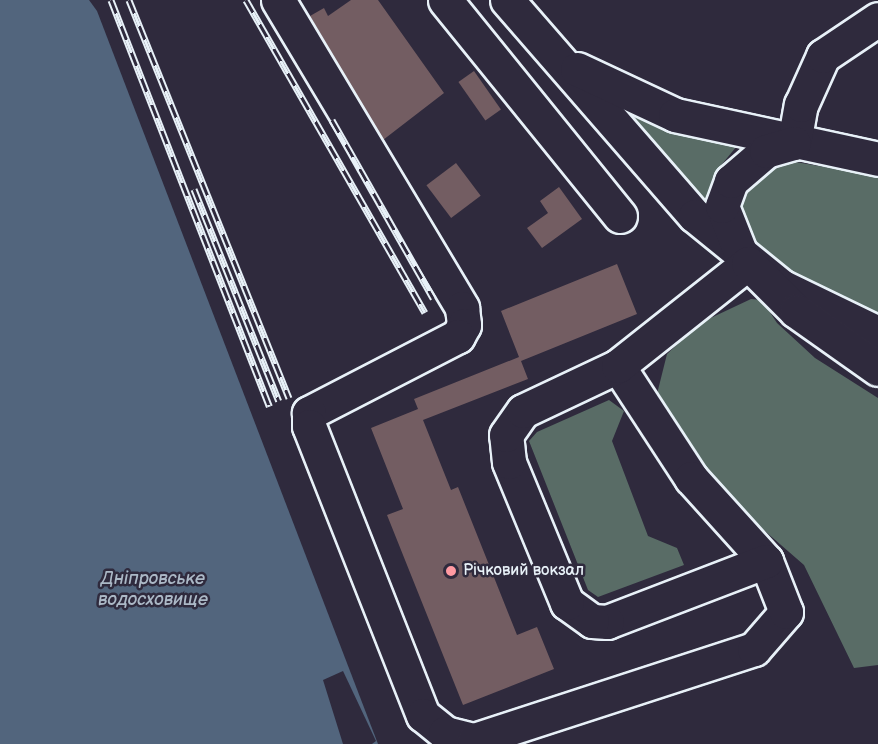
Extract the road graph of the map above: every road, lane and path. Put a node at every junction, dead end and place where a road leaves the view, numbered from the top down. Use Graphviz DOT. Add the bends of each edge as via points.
graph roads {
  1 [pos="278,0"];
  2 [pos="445,0"];
  3 [pos="507,0"];
  4 [pos="878,19"];
  5 [pos="557,58"];
  6 [pos="794,143"];
  7 [pos="878,159"];
  8 [pos="620,216"];
  9 [pos="748,263"];
  10 [pos="878,333"];
  11 [pos="618,366"];
  12 [pos="878,369"];
  13 [pos="766,561"];
  1 -- 13 [label="street" via="462,308 464,325 458,336 309,413 313,437 423,715 446,733 474,740 754,649 786,612"];
  2 -- 8 [label="street"];
  3 -- 5 [label="street"];
  4 -- 6 [label="street" via="823,56 801,105"];
  5 -- 6 [label="street" via="675,115"];
  5 -- 9 [label="street" via="695,216"];
  6 -- 7 [label="street"];
  6 -- 9 [label="street" via="766,151 731,181 722,206 728,233"];
  9 -- 10 [label="street" via="814,305"];
  9 -- 11 [label="street"];
  9 -- 12 [label="street" via="795,311"];
  11 -- 13 [label="street" via="692,478"];
  11 -- 13 [label="street" via="524,411 506,435 509,462 567,603 577,614 607,622"];
}
